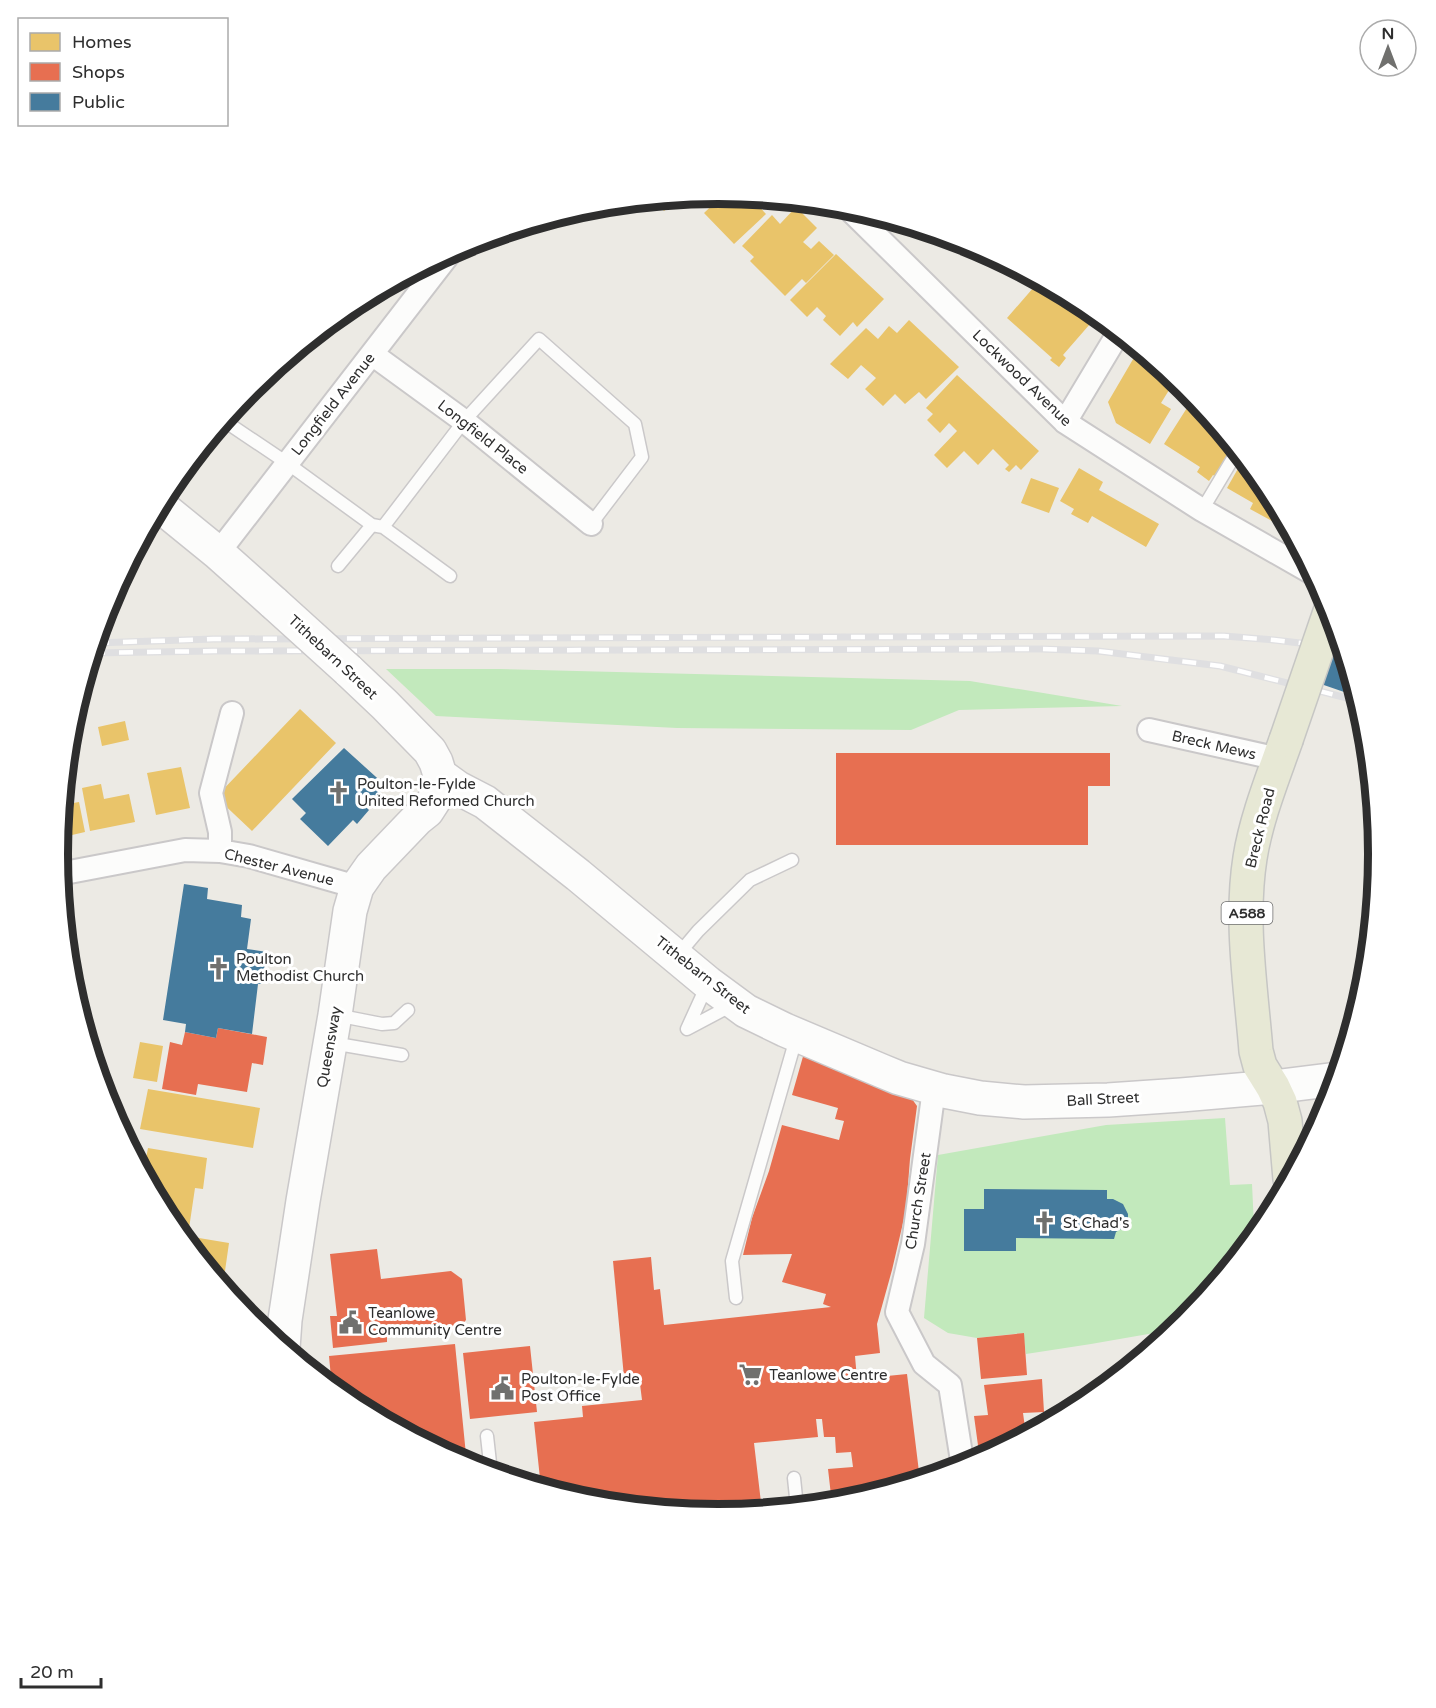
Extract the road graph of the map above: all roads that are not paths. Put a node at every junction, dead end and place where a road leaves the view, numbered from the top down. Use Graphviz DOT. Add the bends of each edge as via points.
graph roads {
  1 [pos="860,220"];
  2 [pos="439,267"];
  3 [pos="1115,339"];
  4 [pos="372,354"];
  5 [pos="464,421"];
  6 [pos="1065,422"];
  7 [pos="230,424"];
  8 [pos="1234,457"];
  9 [pos="287,463"];
  10 [pos="1202,510"];
  11 [pos="166,511"];
  12 [pos="591,524"];
  13 [pos="377,526"];
  14 [pos="218,553"];
  15 [pos="339,566"];
  16 [pos="1301,567"];
  17 [pos="450,576"];
  18 [pos="1326,624"];
  19 [pos="232,713"];
  20 [pos="1149,730"];
  21 [pos="1283,749"];
  22 [pos="440,775"];
  23 [pos="427,811"];
  24 [pos="499,814"];
  25 [pos="220,851"];
  26 [pos="792,860"];
  27 [pos="68,872"];
  28 [pos="357,887"];
  29 [pos="677,957"];
  30 [pos="708,983"];
  31 [pos="735,1003"];
  32 [pos="408,1010"];
  33 [pos="332,1029"];
  34 [pos="797,1034"];
  35 [pos="402,1055"];
  36 [pos="1328,1080"];
  37 [pos="1273,1087"];
  38 [pos="934,1089"];
  39 [pos="1289,1165"];
  40 [pos="736,1298"];
  41 [pos="284,1338"];
  42 [pos="487,1436"];
  43 [pos="961,1457"];
  44 [pos="489,1463"];
  45 [pos="794,1478"];
  46 [pos="796,1500"];
  1 -- 6 [label="street, Lockwood Avenue"];
  2 -- 4 [label="street, Longfield Avenue"];
  3 -- 6 [label="street"];
  4 -- 5 [label="street, Longfield Place"];
  4 -- 9 [label="street, Longfield Avenue"];
  5 -- 12 [label="street, Longfield Place"];
  5 -- 12 [label="lane" via="539,339 635,424 642,457"];
  5 -- 13 [label="lane"];
  6 -- 10 [label="street, Lockwood Avenue"];
  7 -- 9 [label="lane"];
  8 -- 10 [label="lane"];
  9 -- 13 [label="lane"];
  9 -- 14 [label="street, Longfield Avenue"];
  10 -- 16 [label="street, Lockwood Avenue"];
  11 -- 14 [label="main road, Tithebarn Street"];
  13 -- 15 [label="lane"];
  13 -- 17 [label="lane"];
  14 -- 22 [label="main road, Tithebarn Street, bridge" via="385,705 430,751"];
  18 -- 21 [label="main road, Breck Road / A588, bridge"];
  19 -- 25 [label="street" via="211,793"];
  20 -- 21 [label="street, Breck Mews"];
  21 -- 37 [label="main road, Breck Road / A588" via="1252,849 1246,890 1256,1051"];
  22 -- 23 [label="main road, Queensway" via="436,797"];
  22 -- 24 [label="main road, Tithebarn Street"];
  23 -- 24 [label="main road, Tithebarn Street" via="456,806"];
  23 -- 28 [label="main road, Queensway" via="371,867"];
  24 -- 29 [label="main road, Tithebarn Street"];
  25 -- 27 [label="street, Chester Avenue" via="185,850"];
  25 -- 28 [label="street, Chester Avenue"];
  26 -- 29 [label="lane" via="750,880"];
  28 -- 33 [label="main road, Queensway"];
  29 -- 30 [label="main road, Tithebarn Street"];
  30 -- 31 [label="main road, Tithebarn Street"];
  30 -- 31 [label="lane" via="687,1029"];
  31 -- 34 [label="main road, Tithebarn Street"];
  32 -- 33 [label="lane" via="394,1023"];
  33 -- 35 [label="lane"];
  33 -- 41 [label="main road, Queensway"];
  34 -- 38 [label="main road, Tithebarn Street"];
  34 -- 40 [label="lane" via="732,1262"];
  36 -- 37 [label="main road, Ball Street"];
  37 -- 38 [label="main road, Ball Street" via="1024,1102"];
  37 -- 39 [label="main road, A588" via="1285,1121"];
  38 -- 43 [label="street, Church Street" via="915,1232 897,1312 924,1364 950,1385"];
  42 -- 44 [label="lane"];
  45 -- 46 [label="lane"];
}
